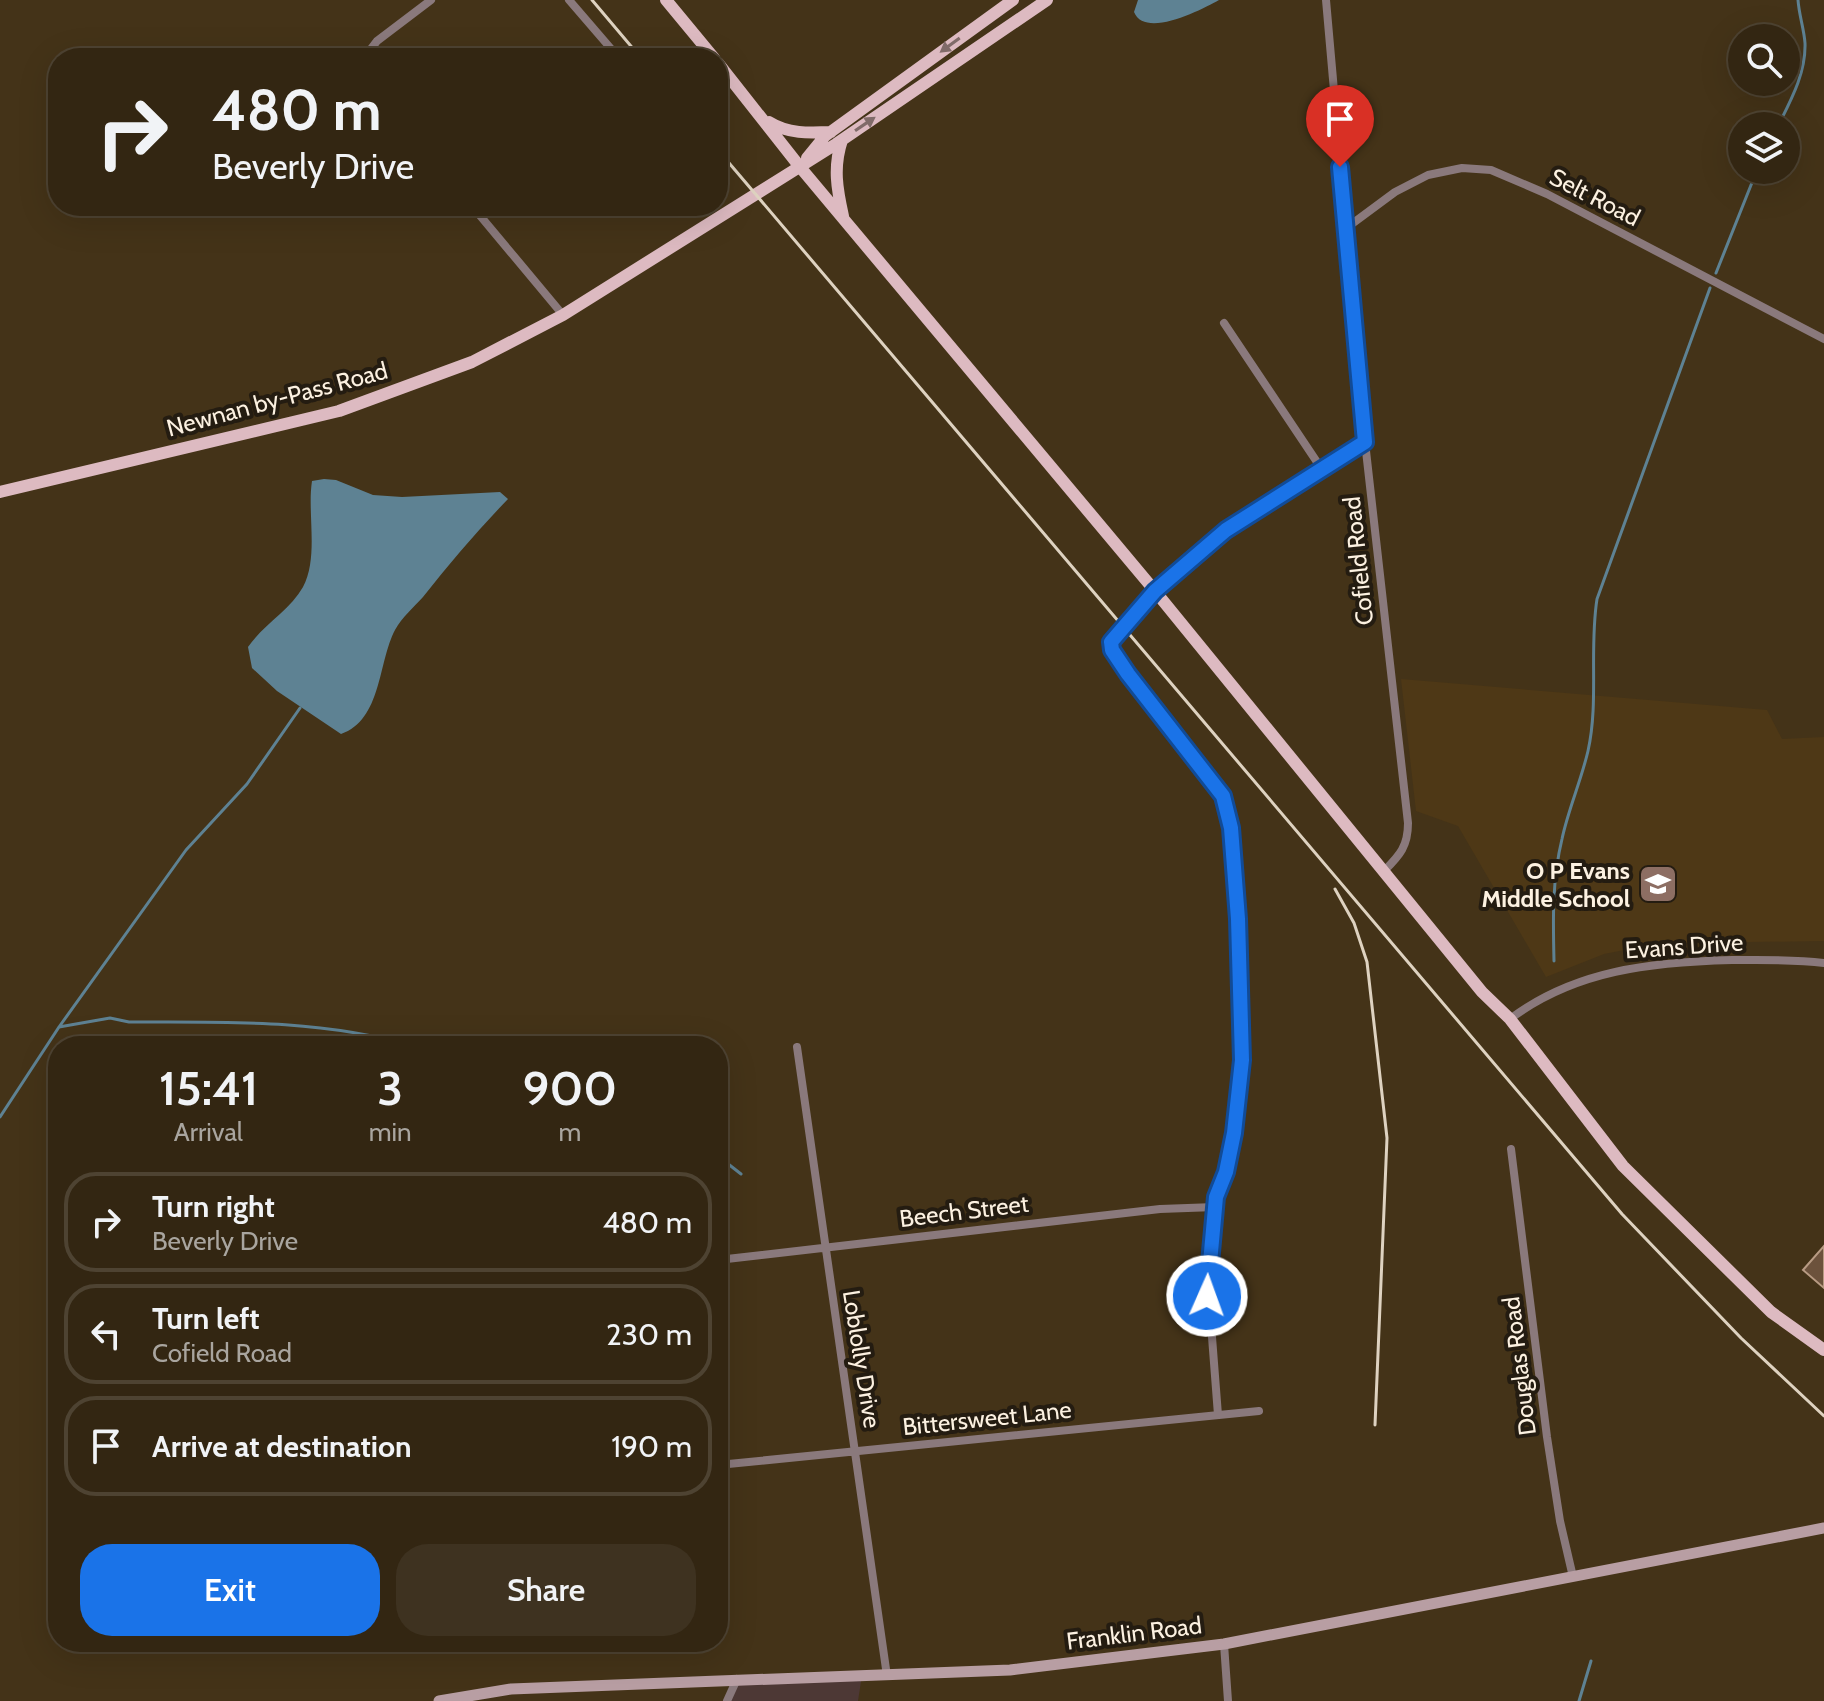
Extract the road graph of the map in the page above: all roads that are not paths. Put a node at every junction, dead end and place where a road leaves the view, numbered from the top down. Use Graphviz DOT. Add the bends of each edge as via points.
graph roads {
  1 [pos="431,0"];
  2 [pos="569,0"];
  3 [pos="666,0"];
  4 [pos="1013,0"];
  5 [pos="1047,0"];
  6 [pos="1326,0"];
  7 [pos="372,48"];
  8 [pos="610,48"];
  9 [pos="706,48"];
  10 [pos="728,76"];
  11 [pos="759,116"];
  12 [pos="837,136"];
  13 [pos="800,167"];
  14 [pos="728,212"];
  15 [pos="480,216"];
  16 [pos="722,216"];
  17 [pos="843,219"];
  18 [pos="1345,229"];
  19 [pos="563,315"];
  20 [pos="1224,323"];
  21 [pos="1824,339"];
  22 [pos="1365,442"];
  23 [pos="1321,468"];
  24 [pos="0,492"];
  25 [pos="1155,591"];
  26 [pos="1385,870"];
  27 [pos="1824,963"];
  28 [pos="1510,1019"];
  29 [pos="797,1047"];
  30 [pos="1511,1149"];
  31 [pos="1215,1207"];
  32 [pos="825,1248"];
  33 [pos="728,1259"];
  34 [pos="1824,1350"];
  35 [pos="1259,1411"];
  36 [pos="1218,1415"];
  37 [pos="856,1451"];
  38 [pos="728,1464"];
  39 [pos="1824,1528"];
  40 [pos="1573,1577"];
  41 [pos="1224,1644"];
  42 [pos="887,1676"];
  43 [pos="737,1679"];
  44 [pos="510,1695"];
  45 [pos="439,1701"];
  46 [pos="727,1701"];
  47 [pos="1228,1701"];
  1 -- 7 [label="street"];
  2 -- 8 [label="street"];
  3 -- 9 [label="main road"];
  4 -- 12 [label="main road, one-way"];
  12 -- 5 [label="main road, one-way"];
  6 -- 18 [label="street, Cofield Road"];
  10 -- 11 [label="main road"];
  11 -- 12 [label="main road" via="779,128"];
  11 -- 13 [label="main road"];
  12 -- 13 [label="main road, Newnan by-Pass Road"];
  12 -- 17 [label="main road" via="836,183"];
  13 -- 14 [label="main road, Newnan by-Pass Road"];
  13 -- 17 [label="main road"];
  15 -- 19 [label="street"];
  16 -- 19 [label="main road, Newnan by-Pass Road"];
  17 -- 25 [label="main road"];
  18 -- 21 [label="street, Selt Road" via="1428,175 1462,168 1491,170"];
  18 -- 22 [label="street, Cofield Road"];
  19 -- 24 [label="main road, Newnan by-Pass Road" via="472,362 339,411"];
  20 -- 23 [label="street"];
  22 -- 23 [label="street"];
  22 -- 26 [label="street, Cofield Road" via="1408,823 1407,843"];
  23 -- 25 [label="street" via="1226,530"];
  25 -- 26 [label="main road"];
  25 -- 31 [label="street" via="1111,642 1112,650 1208,772 1223,796 1231,828 1242,1060 1232,1146"];
  26 -- 28 [label="main road" via="1482,992"];
  27 -- 28 [label="street, Evans Drive" via="1706,961 1630,968 1571,984"];
  28 -- 34 [label="main road" via="1623,1166 1771,1312"];
  29 -- 32 [label="street, Loblolly Drive"];
  30 -- 40 [label="street, Douglas Road" via="1547,1437"];
  31 -- 32 [label="street, Beech Street"];
  31 -- 36 [label="street" via="1207,1296"];
  32 -- 33 [label="street, Beech Street"];
  32 -- 37 [label="street, Loblolly Drive"];
  35 -- 36 [label="street, Bittersweet Lane"];
  36 -- 37 [label="street, Bittersweet Lane"];
  37 -- 38 [label="street, Bittersweet Lane"];
  37 -- 42 [label="street, Loblolly Drive"];
  39 -- 40 [label="main road, Franklin Road"];
  40 -- 41 [label="main road, Franklin Road"];
  41 -- 42 [label="main road, Franklin Road" via="1010,1670"];
  41 -- 47 [label="street"];
  42 -- 43 [label="main road, Franklin Road"];
  43 -- 44 [label="main road, Franklin Road"];
  43 -- 46 [label="street"];
  44 -- 45 [label="main road, Franklin Road"];
}
